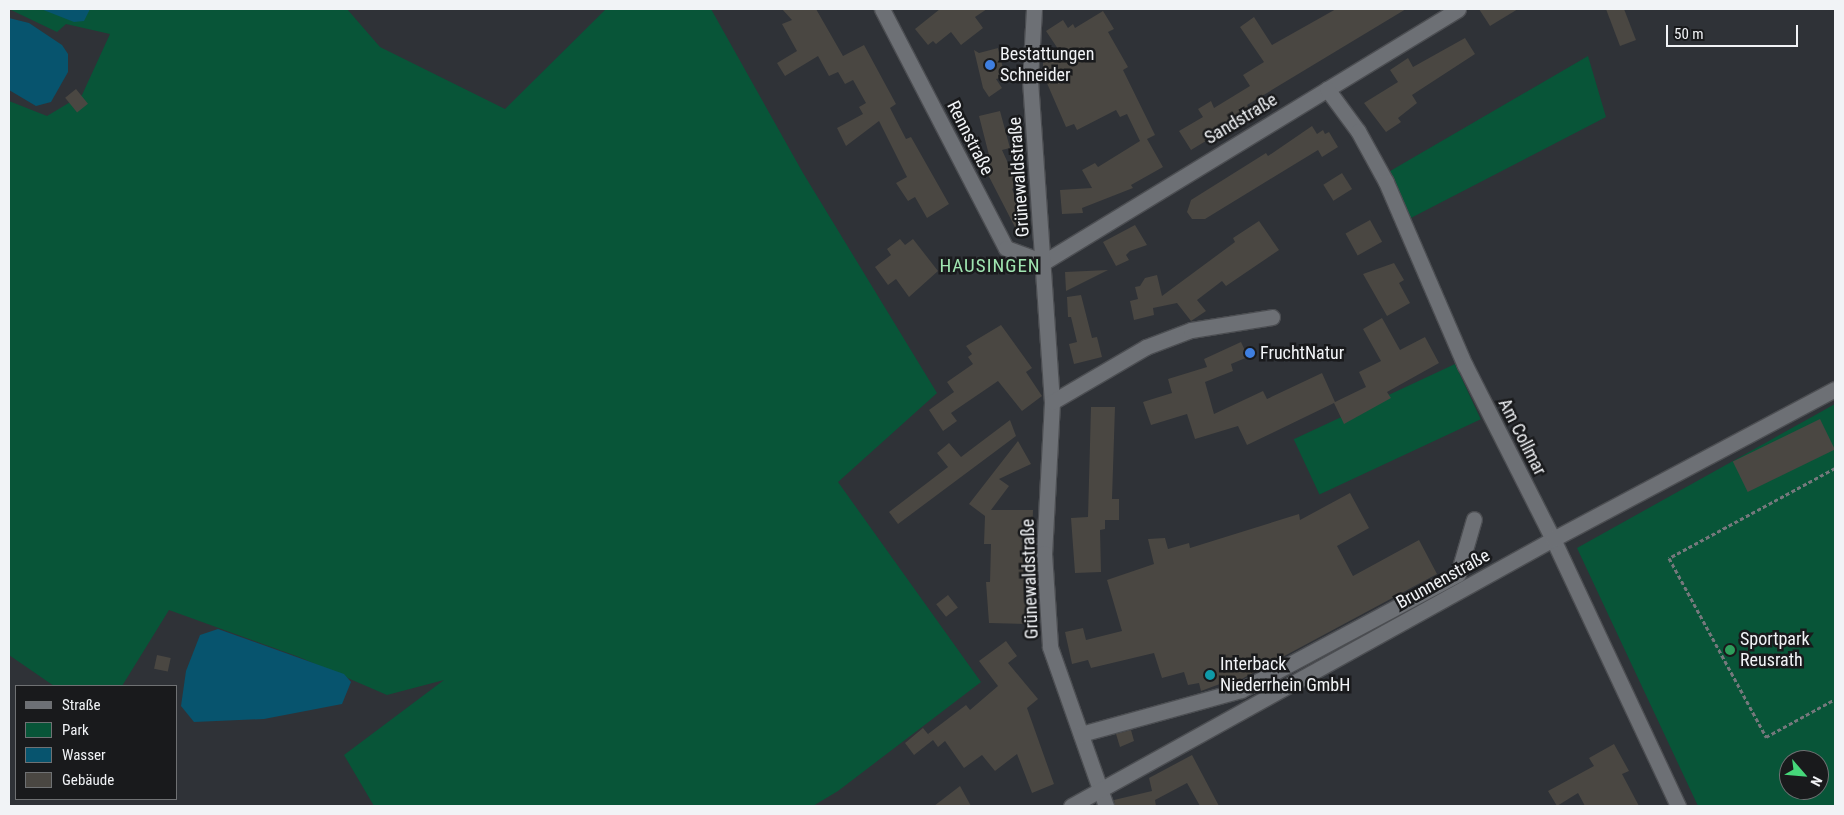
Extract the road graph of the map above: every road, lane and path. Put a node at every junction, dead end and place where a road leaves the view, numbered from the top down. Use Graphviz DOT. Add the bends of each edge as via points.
graph roads {
  1 [pos="882,9"];
  2 [pos="1034,9"];
  3 [pos="1458,9"];
  4 [pos="1327,89"];
  5 [pos="1044,262"];
  6 [pos="1272,317"];
  7 [pos="1835,389"];
  8 [pos="1052,402"];
  9 [pos="1835,468"];
  10 [pos="1474,519"];
  11 [pos="1553,539"];
  12 [pos="1835,700"];
  13 [pos="1082,734"];
  14 [pos="1102,790"];
  15 [pos="1071,806"];
  16 [pos="1106,806"];
  17 [pos="1678,806"];
  1 -- 5 [label="street, Rennstraße" via="1006,248"];
  2 -- 5 [label="street, Grünewaldstraße" via="1030,80"];
  3 -- 4 [label="street, Sandstraße"];
  4 -- 5 [label="street, Sandstraße"];
  4 -- 11 [label="street, Am Collmar" via="1358,132 1386,182 1465,366"];
  5 -- 8 [label="street, Grünewaldstraße"];
  6 -- 8 [label="street" via="1191,330 1146,347"];
  7 -- 11 [label="street, Brunnenstraße"];
  8 -- 13 [label="street, Grünewaldstraße" via="1044,552 1050,647"];
  9 -- 12 [label="path" via="1669,558 1766,737"];
  10 -- 13 [label="street" via="1458,574 1240,690"];
  11 -- 14 [label="street, Brunnenstraße"];
  11 -- 17 [label="street, Am Collmar"];
  13 -- 14 [label="street, Grünewaldstraße"];
  14 -- 15 [label="street, Brunnenstraße"];
  14 -- 16 [label="street, Grünewaldstraße"];
}
